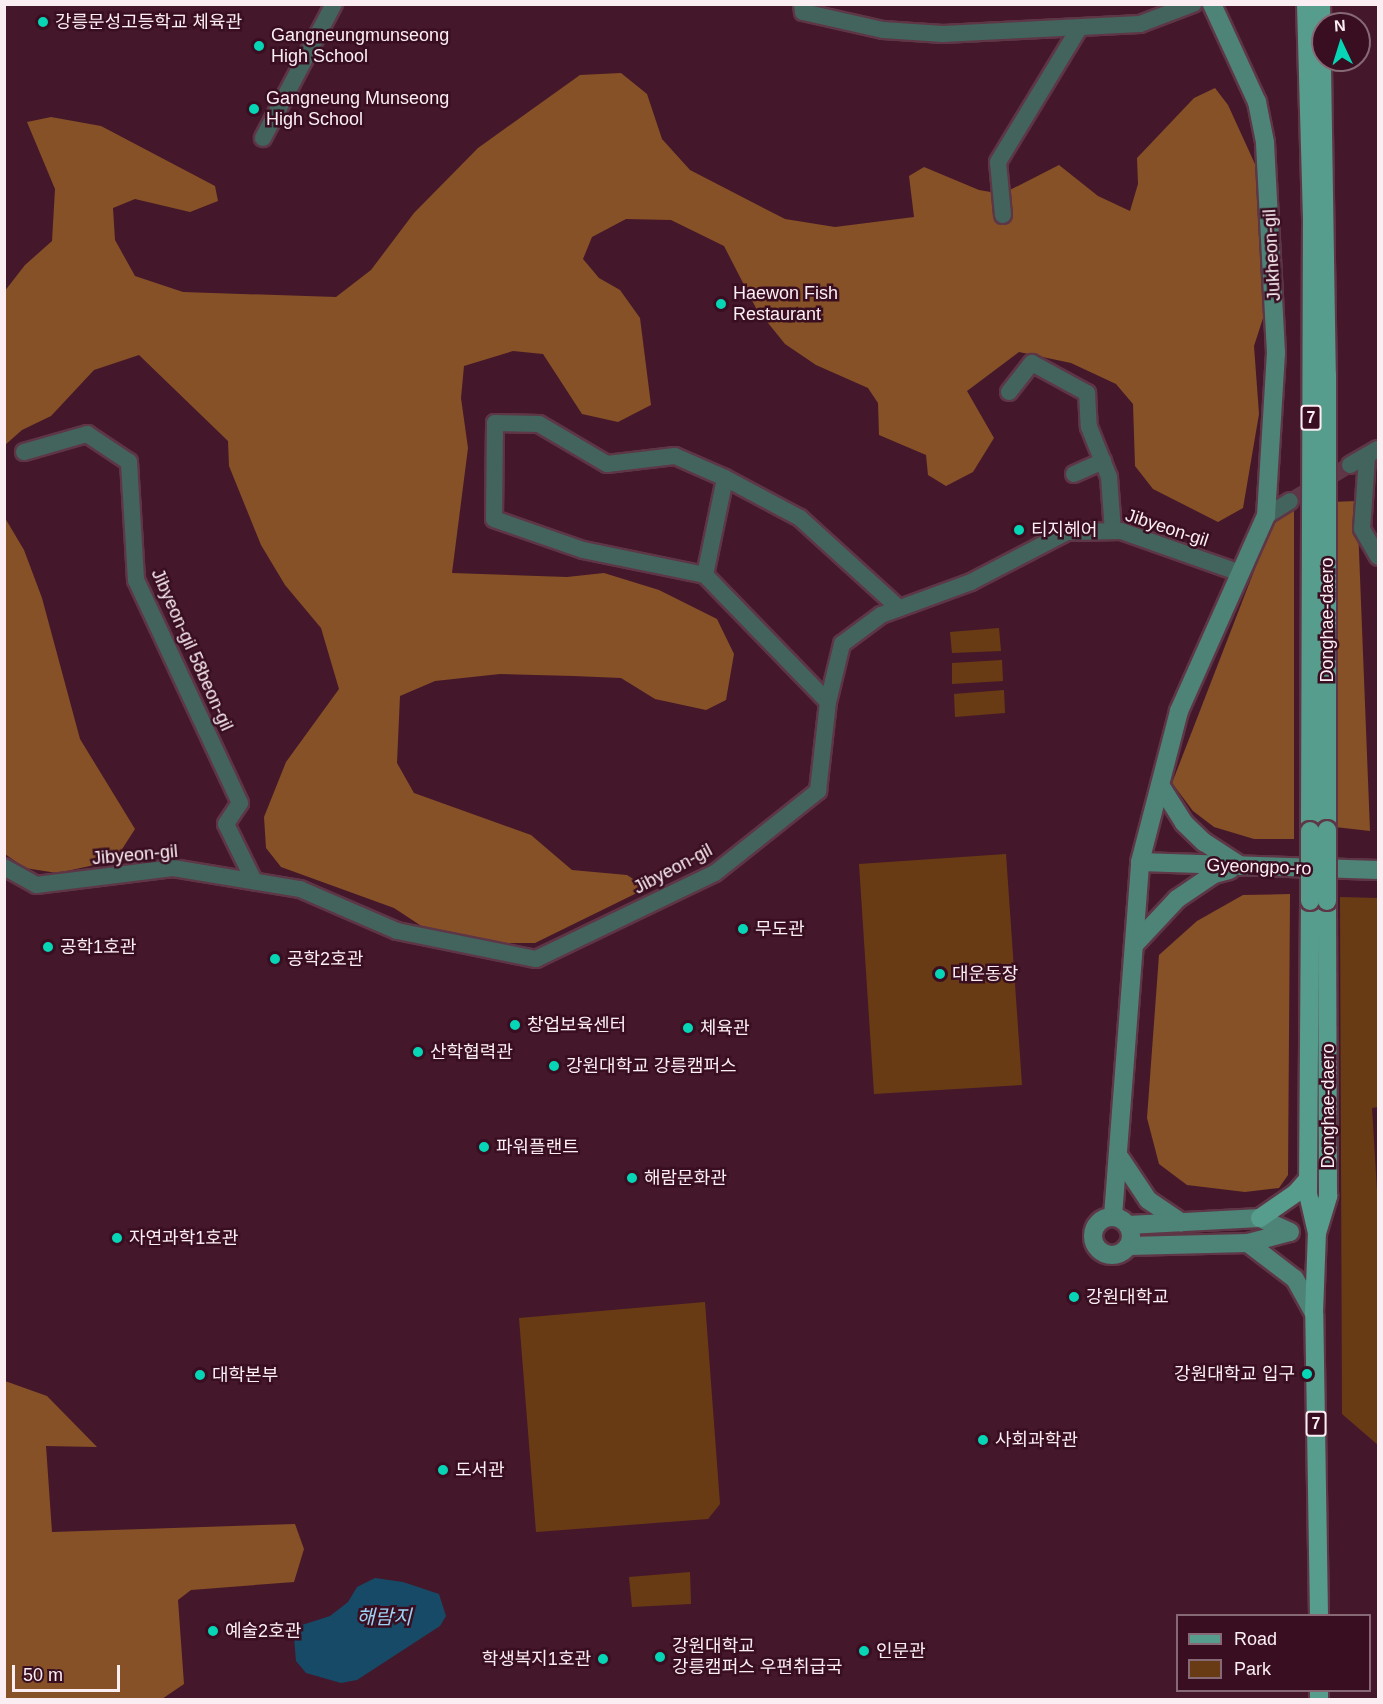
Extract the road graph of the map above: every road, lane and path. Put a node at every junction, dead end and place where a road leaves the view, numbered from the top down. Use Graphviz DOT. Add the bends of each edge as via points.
graph roads {
  1 [pos="334,4"];
  2 [pos="802,4"];
  3 [pos="1193,4"];
  4 [pos="1212,4"];
  5 [pos="1298,4"];
  6 [pos="1306,4"];
  7 [pos="1321,4"];
  8 [pos="1078,30"];
  9 [pos="1306,52"];
  10 [pos="263,138"];
  11 [pos="1003,215"];
  12 [pos="1009,392"];
  13 [pos="24,452"];
  14 [pos="1373,453"];
  15 [pos="1103,461"];
  16 [pos="1350,465"];
  17 [pos="1074,474"];
  18 [pos="725,478"];
  19 [pos="1290,501"];
  20 [pos="1266,516"];
  21 [pos="1113,531"];
  22 [pos="1378,557"];
  23 [pos="1240,573"];
  24 [pos="705,575"];
  25 [pos="899,608"];
  26 [pos="828,702"];
  27 [pos="1160,785"];
  28 [pos="1318,830"];
  29 [pos="1140,862"];
  30 [pos="4,867"];
  31 [pos="1242,867"];
  32 [pos="1378,870"];
  33 [pos="254,881"];
  34 [pos="1318,901"];
  35 [pos="1134,945"];
  36 [pos="1120,1158"];
  37 [pos="1308,1179"];
  38 [pos="1260,1218"];
  39 [pos="1121,1221"];
  40 [pos="1182,1222"];
  41 [pos="1290,1232"];
  42 [pos="1317,1233"];
  43 [pos="1248,1243"];
  44 [pos="1128,1246"];
  45 [pos="1314,1313"];
  46 [pos="1319,1614"];
  1 -- 10 [label="street"];
  2 -- 8 [label="street" via="803,12 883,30 943,34"];
  3 -- 8 [label="street" via="1140,24"];
  4 -- 20 [label="street, Jukheon-gil" via="1257,102 1265,142 1276,352"];
  5 -- 9 [label="main road"];
  6 -- 9 [label="main road, Donghae-daero / 7"];
  7 -- 28 [label="main road, Donghae-daero / 7" via="1327,375"];
  8 -- 11 [label="street" via="998,162"];
  9 -- 28 [label="main road, Donghae-daero / 7" via="1312,219"];
  12 -- 15 [label="street" via="1032,363 1086,393 1089,427"];
  13 -- 33 [label="street, Jibyeon-gil 58beon-gil" via="87,434 129,462 136,580 240,803 226,824"];
  14 -- 16 [label="street"];
  14 -- 22 [label="street" via="1362,529"];
  15 -- 17 [label="street"];
  15 -- 21 [label="street" via="1109,477"];
  18 -- 24 [label="street"];
  18 -- 24 [label="street" via="675,456 607,464 539,424 495,423 494,519 583,550"];
  18 -- 25 [label="street" via="800,518"];
  19 -- 20 [label="street"];
  20 -- 23 [label="street"];
  21 -- 23 [label="street, Jibyeon-gil"];
  21 -- 25 [label="street, Jibyeon-gil" via="1067,532 971,582"];
  23 -- 27 [label="street" via="1179,711"];
  24 -- 26 [label="street"];
  25 -- 26 [label="street, Jibyeon-gil" via="881,615 842,644"];
  26 -- 33 [label="street, Jibyeon-gil" via="818,791 715,873 536,959 397,932 300,889"];
  27 -- 29 [label="street"];
  27 -- 31 [label="street" via="1184,823 1204,842"];
  28 -- 34 [label="main road, Donghae-daero / 7, bridge"];
  29 -- 31 [label="street, Gyeongpo-ro"];
  29 -- 35 [label="street"];
  30 -- 33 [label="street, Jibyeon-gil" via="36,885 173,868"];
  31 -- 32 [label="street, Gyeongpo-ro"];
  31 -- 35 [label="street" via="1214,874 1177,899"];
  34 -- 37 [label="main road, Donghae-daero / 7"];
  34 -- 42 [label="main road, Donghae-daero / 7" via="1328,1196"];
  35 -- 36 [label="street"];
  36 -- 39 [label="street"];
  36 -- 40 [label="street" via="1148,1200"];
  37 -- 38 [label="main road" via="1296,1193"];
  37 -- 42 [label="main road, Donghae-daero / 7"];
  38 -- 40 [label="street"];
  38 -- 41 [label="street"];
  39 -- 40 [label="street"];
  39 -- 44 [label="street" via="1131,1236"];
  39 -- 44 [label="street" via="1102,1220 1094,1228 1095,1246 1109,1255"];
  41 -- 42 [label="street"];
  41 -- 43 [label="street"];
  42 -- 45 [label="main road, Donghae-daero / 7"];
  43 -- 44 [label="street"];
  43 -- 45 [label="street" via="1296,1279"];
  45 -- 46 [label="main road, Donghae-daero / 7"];
}
